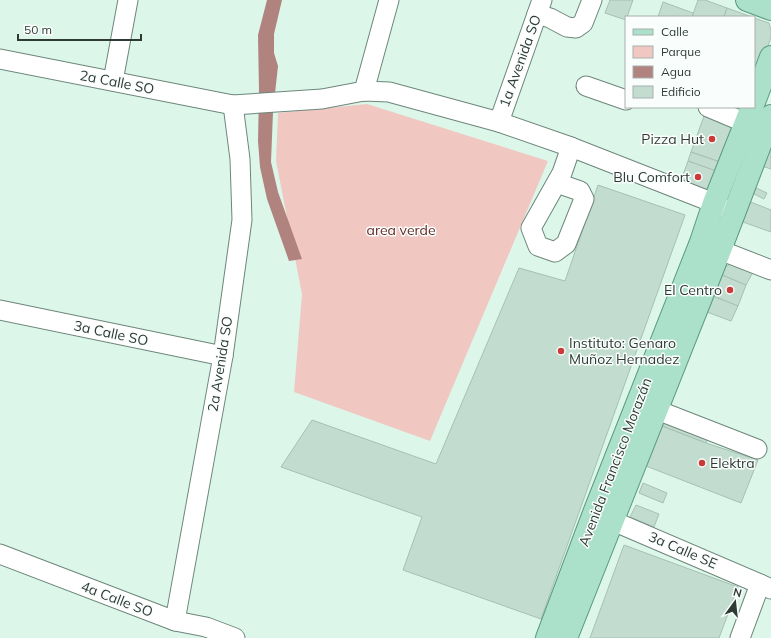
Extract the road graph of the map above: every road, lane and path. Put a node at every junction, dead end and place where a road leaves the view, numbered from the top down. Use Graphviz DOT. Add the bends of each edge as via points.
graph roads {
  1 [pos="128,0"];
  2 [pos="389,0"];
  3 [pos="592,0"];
  4 [pos="747,0"];
  5 [pos="540,7"];
  6 [pos="771,9"];
  7 [pos="771,57"];
  8 [pos="0,59"];
  9 [pos="113,81"];
  10 [pos="586,86"];
  11 [pos="364,92"];
  12 [pos="755,99"];
  13 [pos="625,100"];
  14 [pos="241,104"];
  15 [pos="713,108"];
  16 [pos="749,115"];
  17 [pos="771,116"];
  18 [pos="499,122"];
  19 [pos="571,147"];
  20 [pos="557,183"];
  21 [pos="714,203"];
  22 [pos="734,214"];
  23 [pos="710,246"];
  24 [pos="771,270"];
  25 [pos="0,310"];
  26 [pos="223,356"];
  27 [pos="657,410"];
  28 [pos="757,449"];
  29 [pos="604,516"];
  30 [pos="0,554"];
  31 [pos="766,586"];
  32 [pos="175,621"];
  33 [pos="235,638"];
  34 [pos="547,638"];
  35 [pos="566,638"];
  36 [pos="740,638"];
  1 -- 9 [label="street"];
  2 -- 11 [label="street"];
  3 -- 5 [label="street" via="583,23 576,28 567,27 550,18"];
  4 -- 6 [label="main road"];
  5 -- 18 [label="street, 1a Avenida SO"];
  7 -- 12 [label="main road"];
  8 -- 9 [label="street, 2a Calle SO"];
  9 -- 14 [label="street, 2a Calle SO"];
  10 -- 13 [label="street"];
  11 -- 14 [label="street, 2a Calle SO" via="322,99"];
  11 -- 18 [label="street, 2a Calle SO" via="389,92"];
  14 -- 26 [label="street, 2a Avenida SO" via="242,220"];
  15 -- 16 [label="street"];
  16 -- 21 [label="main road, Avenida Francisco Morazán"];
  17 -- 22 [label="main road, Avenida Francisco Morazán"];
  18 -- 19 [label="street, 2a Calle SO"];
  19 -- 20 [label="street"];
  19 -- 21 [label="street, 2a Calle SO"];
  21 -- 22 [label="street, 2a Calle SO"];
  21 -- 23 [label="main road, Avenida Francisco Morazán"];
  22 -- 23 [label="main road, Avenida Francisco Morazán"];
  23 -- 24 [label="street"];
  23 -- 27 [label="main road, Avenida Francisco Morazán"];
  23 -- 29 [label="main road, Avenida Francisco Morazán"];
  25 -- 26 [label="street, 3a Calle SO"];
  26 -- 32 [label="street, 2a Avenida SO"];
  27 -- 28 [label="street"];
  27 -- 29 [label="main road, Avenida Francisco Morazán"];
  29 -- 31 [label="street, 3a Calle SE"];
  29 -- 34 [label="main road, Avenida Francisco Morazán"];
  29 -- 35 [label="main road, Avenida Francisco Morazán"];
  30 -- 32 [label="street, 4a Calle SO"];
  31 -- 36 [label="street"];
  32 -- 33 [label="street, 4a Calle SO" via="206,627"];
}
